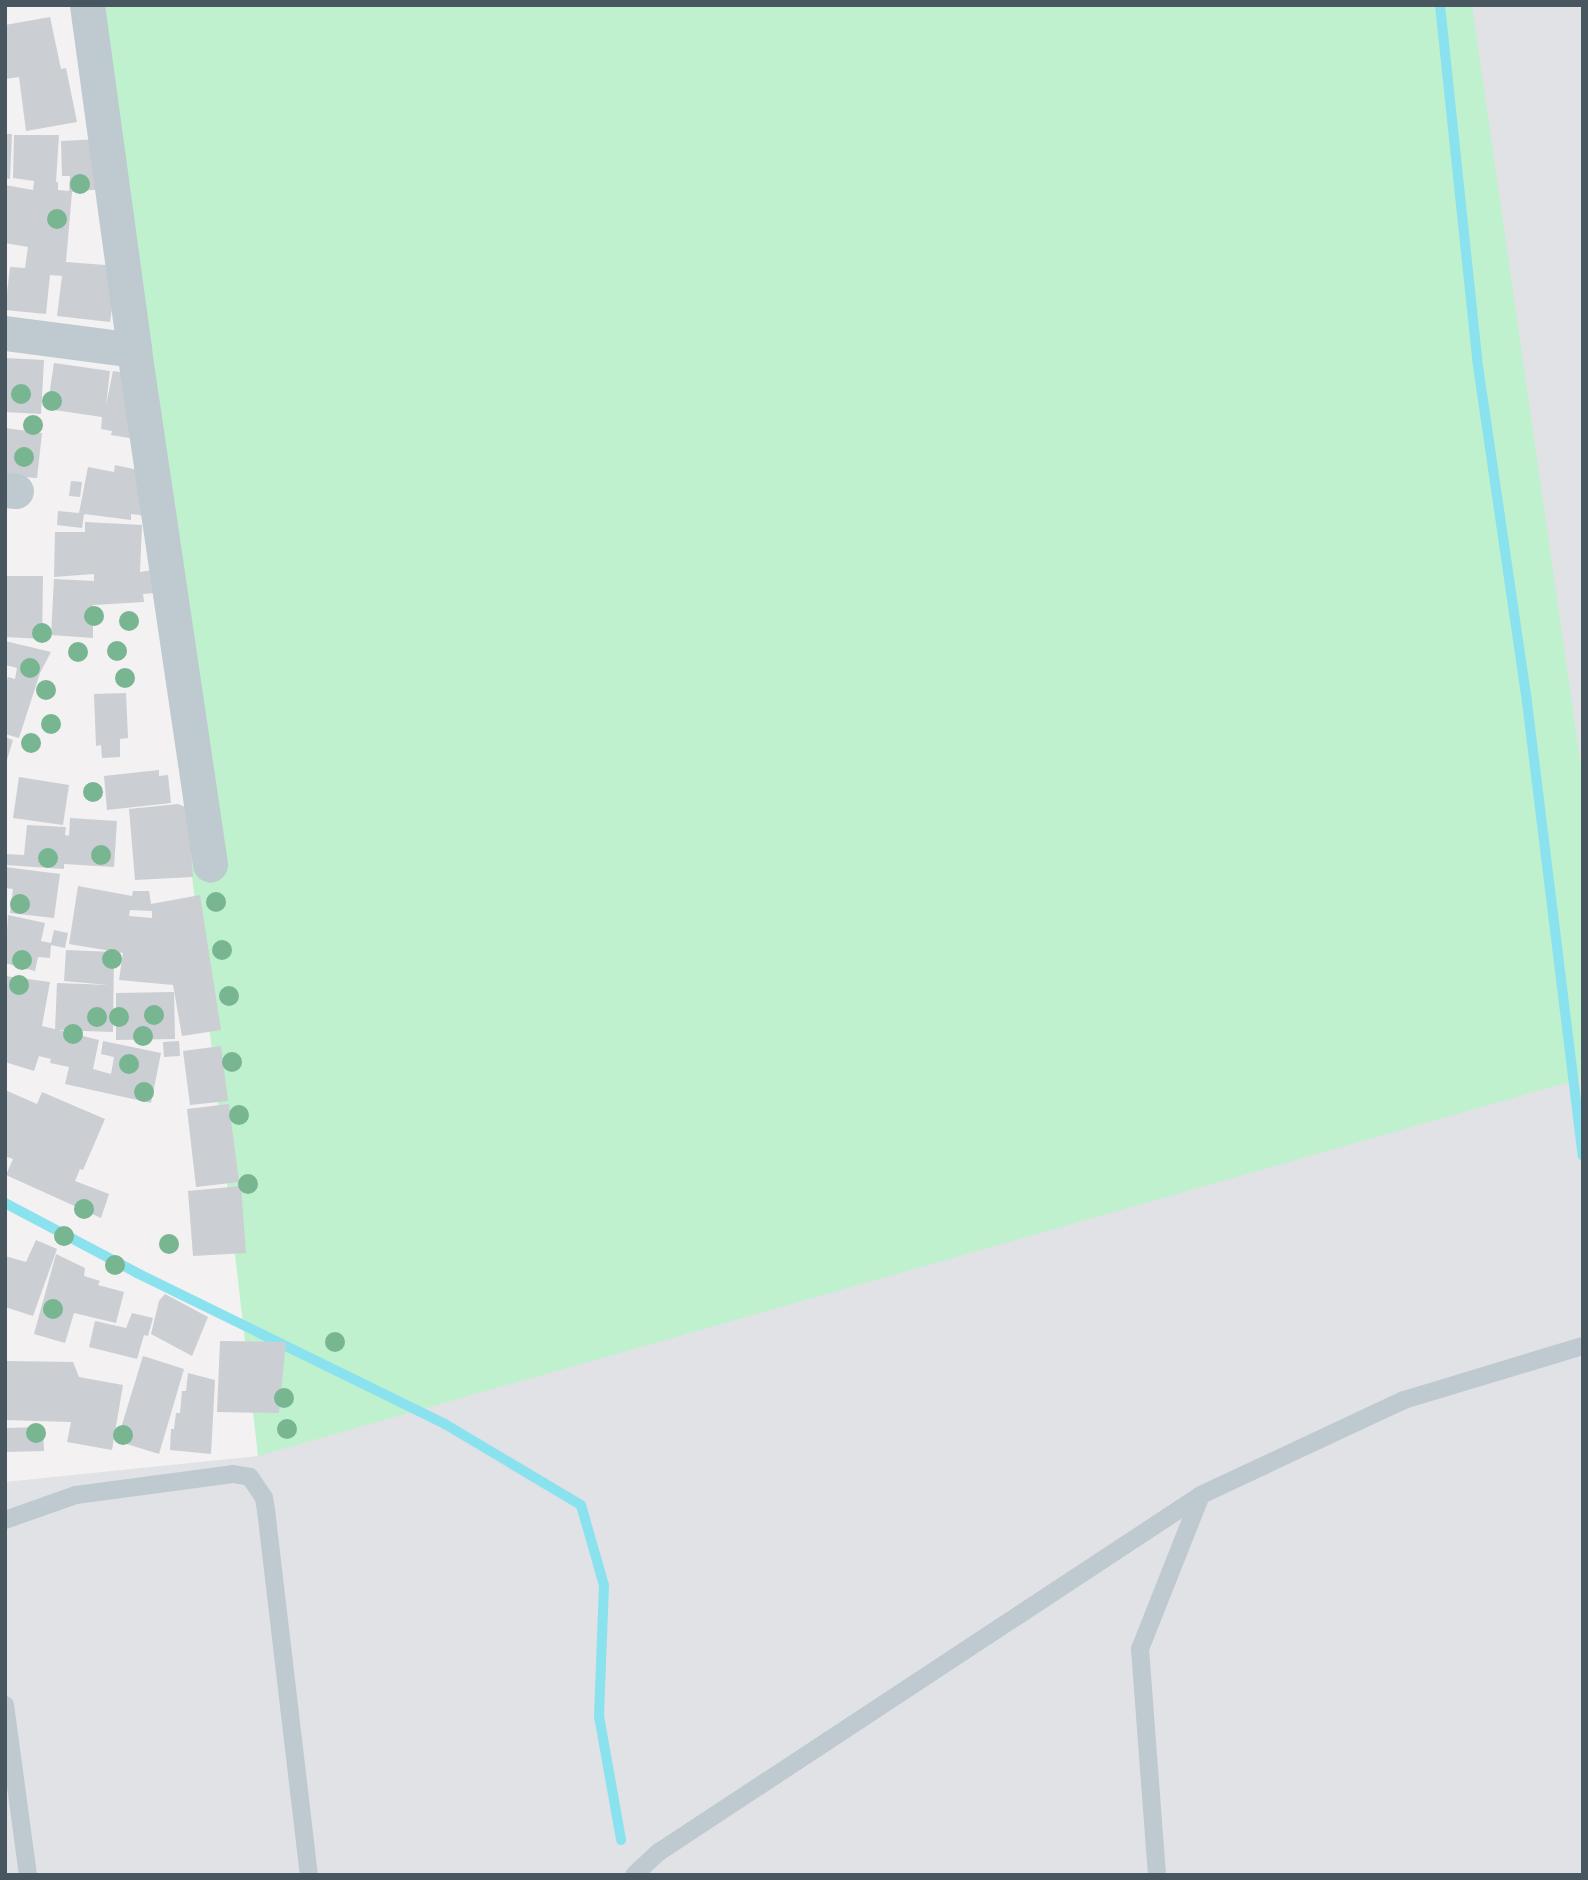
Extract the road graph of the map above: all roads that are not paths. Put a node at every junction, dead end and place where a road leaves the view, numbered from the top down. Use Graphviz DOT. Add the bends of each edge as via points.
graph roads {
  1 [pos="87,5"];
  2 [pos="5,333"];
  3 [pos="134,350"];
  4 [pos="210,864"];
  5 [pos="1583,1346"];
  6 [pos="1201,1495"];
  7 [pos="5,1520"];
  8 [pos="5,1705"];
  9 [pos="28,1875"];
  10 [pos="309,1875"];
  11 [pos="634,1875"];
  12 [pos="1157,1875"];
  1 -- 3 [label="street"];
  2 -- 3 [label="street"];
  3 -- 4 [label="street"];
  5 -- 6 [label="lane" via="1404,1400"];
  6 -- 11 [label="lane" via="659,1852"];
  6 -- 12 [label="lane" via="1140,1649"];
  7 -- 10 [label="lane" via="76,1496 233,1474 250,1477 264,1497 266,1510"];
  8 -- 9 [label="lane"];
}
